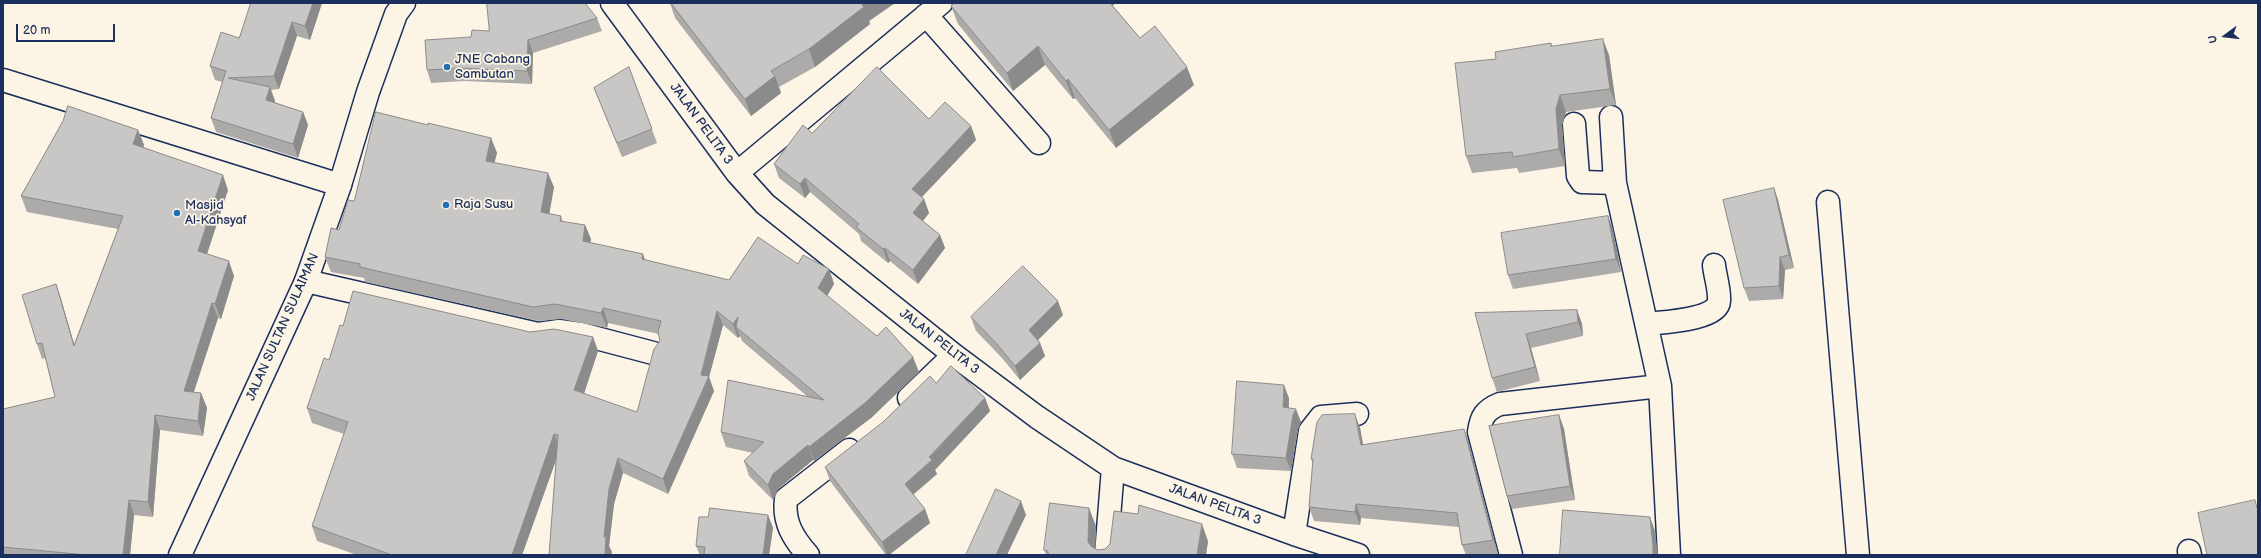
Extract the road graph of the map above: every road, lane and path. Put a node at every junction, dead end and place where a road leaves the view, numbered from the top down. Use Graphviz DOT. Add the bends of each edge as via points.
graph roads {
  1 [pos="404,3"];
  2 [pos="612,3"];
  3 [pos="933,9"];
  4 [pos="3,80"];
  5 [pos="1611,117"];
  6 [pos="1574,124"];
  7 [pos="1039,143"];
  8 [pos="737,173"];
  9 [pos="1615,182"];
  10 [pos="340,185"];
  11 [pos="1828,202"];
  12 [pos="1714,265"];
  13 [pos="306,281"];
  14 [pos="1647,324"];
  15 [pos="653,353"];
  16 [pos="954,355"];
  17 [pos="1660,386"];
  18 [pos="896,410"];
  19 [pos="1357,414"];
  20 [pos="867,437"];
  21 [pos="1113,468"];
  22 [pos="1294,534"];
  23 [pos="180,555"];
  24 [pos="808,555"];
  25 [pos="1106,555"];
  26 [pos="1358,555"];
  27 [pos="1511,555"];
  28 [pos="1668,555"];
  29 [pos="1858,555"];
  1 -- 10 [label="street, JALAN SULTAN SULAIMAN" via="396,14 368,92"];
  2 -- 8 [label="street, JALAN PELITA 3"];
  3 -- 7 [label="street"];
  3 -- 8 [label="street"];
  4 -- 10 [label="street"];
  5 -- 9 [label="street"];
  6 -- 9 [label="street" via="1578,176 1582,182"];
  8 -- 16 [label="street, JALAN PELITA 3" via="765,204 798,232"];
  9 -- 14 [label="street"];
  10 -- 13 [label="street, JALAN SULTAN SULAIMAN"];
  11 -- 29 [label="street"];
  12 -- 14 [label="street" via="1719,302 1716,310 1706,316"];
  13 -- 15 [label="street" via="538,334 559,331 581,334"];
  13 -- 23 [label="street, JALAN SULTAN SULAIMAN"];
  14 -- 17 [label="street"];
  16 -- 18 [label="street"];
  16 -- 21 [label="street, JALAN PELITA 3" via="1037,417"];
  17 -- 27 [label="street" via="1500,404 1488,409 1481,420 1479,432"];
  17 -- 28 [label="street"];
  19 -- 22 [label="street" via="1321,417 1310,431"];
  20 -- 24 [label="street" via="786,499 784,514 790,529"];
  21 -- 22 [label="street, JALAN PELITA 3"];
  21 -- 25 [label="street"];
  22 -- 26 [label="street, JALAN PELITA 3"];
}
